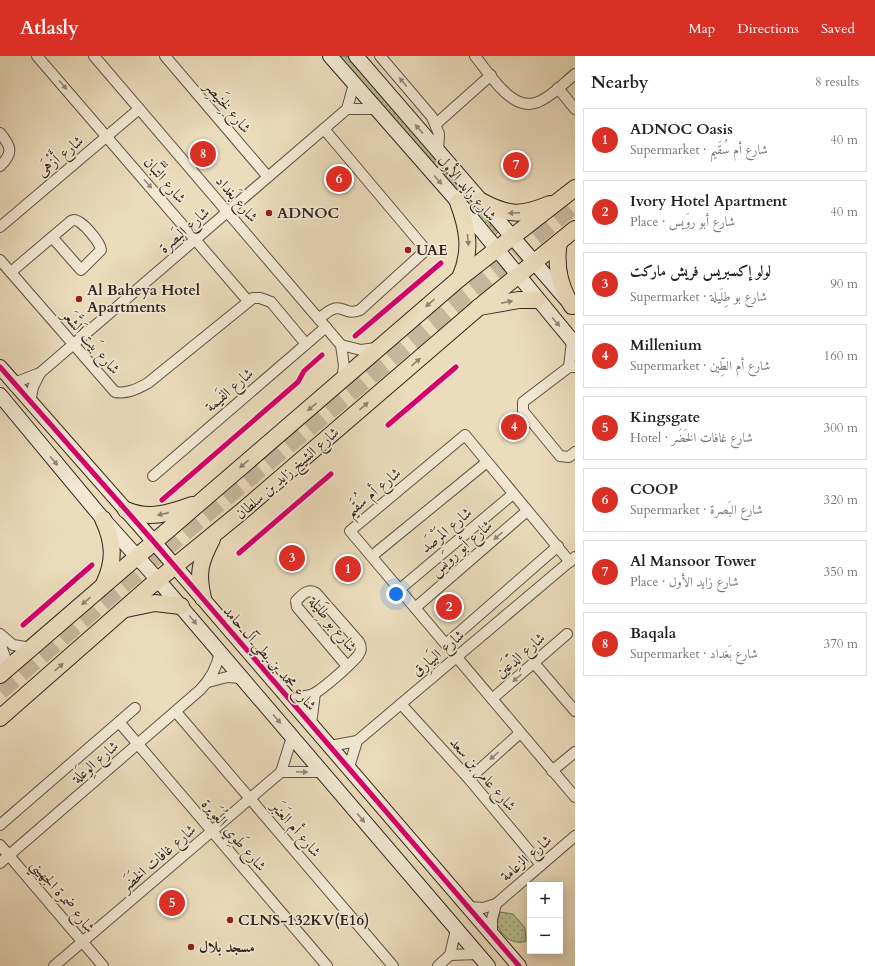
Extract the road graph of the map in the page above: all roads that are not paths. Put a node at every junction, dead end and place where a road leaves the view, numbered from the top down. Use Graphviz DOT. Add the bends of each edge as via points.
graph roads {
  1 [pos="37,56"];
  2 [pos="94,56"];
  3 [pos="165,56"];
  4 [pos="330,56"];
  5 [pos="356,56"];
  6 [pos="380,56"];
  7 [pos="475,56"];
  8 [pos="575,74"];
  9 [pos="491,75"];
  10 [pos="354,84"];
  11 [pos="558,88"];
  12 [pos="139,108"];
  13 [pos="347,109"];
  14 [pos="375,109"];
  15 [pos="575,109"];
  16 [pos="436,124"];
  17 [pos="324,129"];
  18 [pos="0,133"];
  19 [pos="107,136"];
  20 [pos="438,152"];
  21 [pos="0,166"];
  22 [pos="268,177"];
  23 [pos="570,193"];
  24 [pos="458,202"];
  25 [pos="481,202"];
  26 [pos="228,212"];
  27 [pos="0,227"];
  28 [pos="575,229"];
  29 [pos="52,237"];
  30 [pos="512,238"];
  31 [pos="196,239"];
  32 [pos="559,242"];
  33 [pos="497,249"];
  34 [pos="0,260"];
  35 [pos="534,262"];
  36 [pos="11,272"];
  37 [pos="518,275"];
  38 [pos="460,278"];
  39 [pos="537,300"];
  40 [pos="248,301"];
  41 [pos="478,308"];
  42 [pos="573,308"];
  43 [pos="323,323"];
  44 [pos="573,342"];
  45 [pos="306,344"];
  46 [pos="341,344"];
  47 [pos="73,345"];
  48 [pos="380,348"];
  49 [pos="0,367"];
  50 [pos="572,367"];
  51 [pos="40,373"];
  52 [pos="341,382"];
  53 [pos="14,383"];
  54 [pos="0,395"];
  55 [pos="30,402"];
  56 [pos="575,452"];
  57 [pos="486,462"];
  58 [pos="153,476"];
  59 [pos="513,494"];
  60 [pos="199,503"];
  61 [pos="126,510"];
  62 [pos="527,511"];
  63 [pos="103,520"];
  64 [pos="214,534"];
  65 [pos="154,542"];
  66 [pos="558,546"];
  67 [pos="372,556"];
  68 [pos="137,558"];
  69 [pos="572,559"];
  70 [pos="175,566"];
  71 [pos="158,580"];
  72 [pos="103,587"];
  73 [pos="400,589"];
  74 [pos="203,598"];
  75 [pos="181,606"];
  76 [pos="415,608"];
  77 [pos="123,610"];
  78 [pos="0,634"];
  79 [pos="567,634"];
  80 [pos="0,644"];
  81 [pos="446,644"];
  82 [pos="32,648"];
  83 [pos="220,652"];
  84 [pos="457,658"];
  85 [pos="534,663"];
  86 [pos="347,666"];
  87 [pos="1,674"];
  88 [pos="241,678"];
  89 [pos="208,682"];
  90 [pos="315,693"];
  91 [pos="288,697"];
  92 [pos="492,699"];
  93 [pos="401,704"];
  94 [pos="135,708"];
  95 [pos="575,711"];
  96 [pos="176,712"];
  97 [pos="0,718"];
  98 [pos="119,722"];
  99 [pos="311,724"];
  100 [pos="520,733"];
  101 [pos="292,737"];
  102 [pos="357,741"];
  103 [pos="138,745"];
  104 [pos="330,746"];
  105 [pos="575,752"];
  106 [pos="348,767"];
  107 [pos="552,771"];
  108 [pos="281,772"];
  109 [pos="323,772"];
  110 [pos="469,779"];
  111 [pos="575,797"];
  112 [pos="250,799"];
  113 [pos="0,826"];
  114 [pos="211,832"];
  115 [pos="575,836"];
  116 [pos="0,845"];
  117 [pos="9,855"];
  118 [pos="0,863"];
  119 [pos="541,865"];
  120 [pos="496,904"];
  121 [pos="470,908"];
  122 [pos="456,929"];
  123 [pos="492,933"];
  124 [pos="82,942"];
  125 [pos="478,954"];
  126 [pos="450,955"];
  127 [pos="54,966"];
  128 [pos="103,966"];
  129 [pos="327,966"];
  130 [pos="394,966"];
  131 [pos="438,966"];
  132 [pos="488,966"];
  133 [pos="519,966"];
  1 -- 19 [label="street, شارع التَّبَّان, one-way"];
  2 -- 12 [label="street, شارع بَغداد"];
  3 -- 22 [label="street, شارع لِخنَيصِر"];
  4 -- 10 [label="street, شارع زايد الأول"];
  20 -- 5 [label="street, شارع زايد الأول, one-way"];
  16 -- 6 [label="street, one-way"];
  7 -- 9 [label="street"];
  8 -- 11 [label="street"];
  9 -- 11 [label="street" via="511,98 525,104 539,102"];
  9 -- 16 [label="street"];
  10 -- 13 [label="street"];
  10 -- 14 [label="street, شارع زايد الأول"];
  11 -- 15 [label="street"];
  12 -- 19 [label="street, شارع أَزْهَى"];
  12 -- 26 [label="street, شارع بَغداد"];
  13 -- 14 [label="street"];
  13 -- 17 [label="street, شارع البَصرة"];
  14 -- 24 [label="street, شارع زايد الأول, one-way"];
  16 -- 20 [label="street" via="440,140"];
  17 -- 22 [label="street, شارع البَصرة"];
  17 -- 43 [label="street, شارع الفَيمة" via="426,250 360,310 350,312 334,308"];
  18 -- 21 [label="street" via="10,151"];
  19 -- 27 [label="street, شارع أَزْهَى"];
  19 -- 31 [label="street, شارع التَّبَّان, one-way"];
  20 -- 25 [label="street, شارع زايد الأول"];
  22 -- 26 [label="street, شارع البَصرة"];
  23 -- 25 [label="main road, one-way" via="540,208 512,214"];
  23 -- 30 [label="main road"];
  24 -- 33 [label="street, شارع زايد الأول"];
  24 -- 38 [label="main road, one-way" via="466,226 468,248"];
  25 -- 30 [label="street, شارع زايد الأول"];
  26 -- 31 [label="street, شارع البَصرة"];
  26 -- 43 [label="street, شارع بَغداد"];
  28 -- 32 [label="main road, شارع الشيخ زايد بن سلطان"];
  29 -- 29 [label="street" via="71,221 78,220 100,244 101,250 81,270"];
  29 -- 36 [label="street"];
  30 -- 33 [label="main road"];
  30 -- 35 [label="street, شارع زايد الأول"];
  31 -- 40 [label="street, شارع التَّبَّان"];
  31 -- 47 [label="street, شارع البَصرة"];
  32 -- 35 [label="main road, شارع الشيخ زايد بن سلطان"];
  32 -- 42 [label="main road" via="559,277"];
  33 -- 37 [label="street, شارع زايد الأول"];
  33 -- 38 [label="main road"];
  34 -- 36 [label="street, شارع بَيت اَلشَّعَر"];
  35 -- 37 [label="main road, شارع الشيخ زايد بن سلطان"];
  35 -- 42 [label="street, شارع زايد الأول"];
  36 -- 47 [label="street, شارع بَيت اَلشَّعَر"];
  37 -- 39 [label="street, شارع زايد الأول"];
  37 -- 41 [label="main road, شارع الشيخ زايد بن سلطان"];
  38 -- 48 [label="main road, one-way"];
  41 -- 39 [label="main road, one-way" via="519,300"];
  39 -- 44 [label="street, شارع زايد الأول, one-way"];
  40 -- 45 [label="street" via="260,298 271,302"];
  40 -- 47 [label="street, شارع بَيت اَلشَّعَر" via="148,383 128,392 115,392"];
  64 -- 41 [label="main road, شارع الشيخ زايد بن سلطان, one-way"];
  43 -- 45 [label="street, شارع الفَيمة"];
  43 -- 46 [label="street, شارع بَغداد"];
  44 -- 50 [label="street"];
  45 -- 58 [label="street, شارع الفَيمة"];
  46 -- 48 [label="street" via="361,350"];
  46 -- 52 [label="street" via="344,366"];
  47 -- 51 [label="street, شارع البَصرة"];
  48 -- 52 [label="main road"];
  49 -- 53 [label="street, شارع محمد بن بطي آل حامد"];
  50 -- 56 [label="street" via="523,402 522,406 560,456 569,457"];
  51 -- 53 [label="street, شارع البَصرة"];
  51 -- 55 [label="street, شارع البَصرة" via="33,387"];
  52 -- 60 [label="main road, one-way"];
  53 -- 55 [label="street, شارع محمد بن بطي آل حامد"];
  54 -- 63 [label="street, one-way"];
  55 -- 61 [label="street, شارع محمد بن بطي آل حامد"];
  57 -- 59 [label="street, شارع أم سُقَيم"];
  57 -- 67 [label="street"];
  57 -- 67 [label="street, شارع أم سُقَيم" via="465,435 350,531"];
  59 -- 62 [label="street, شارع أم سُقَيم"];
  59 -- 73 [label="street, شارع المَرْصَد"];
  60 -- 61 [label="main road, one-way" via="156,515 143,516"];
  60 -- 65 [label="main road"];
  61 -- 65 [label="street, شارع محمد بن بطي آل حامد"];
  62 -- 66 [label="street, شارع أم سُقَيم"];
  62 -- 76 [label="street, شارع أبو روَيس, one-way"];
  63 -- 68 [label="street"];
  63 -- 72 [label="main road" via="111,539 113,557 112,568"];
  64 -- 70 [label="main road, شارع الشيخ زايد بن سلطان"];
  64 -- 74 [label="main road" via="200,564"];
  65 -- 68 [label="main road"];
  65 -- 70 [label="street, شارع محمد بن بطي آل حامد"];
  66 -- 69 [label="street, شارع أم سُقَيم"];
  66 -- 81 [label="street"];
  67 -- 73 [label="street, شارع أم سُقَيم"];
  68 -- 71 [label="street"];
  68 -- 72 [label="main road"];
  69 -- 84 [label="street, شارع البَيارِق"];
  70 -- 71 [label="main road, شارع الشيخ زايد بن سلطان"];
  70 -- 74 [label="street, شارع محمد بن بطي آل حامد"];
  71 -- 75 [label="street"];
  71 -- 77 [label="main road, شارع الشيخ زايد بن سلطان"];
  72 -- 82 [label="main road, one-way"];
  73 -- 76 [label="street, شارع أم سُقَيم"];
  74 -- 91 [label="street, شارع محمد بن بطي آل حامد"];
  75 -- 77 [label="main road" via="155,603"];
  75 -- 83 [label="street, one-way"];
  76 -- 81 [label="street, شارع أم سُقَيم"];
  97 -- 77 [label="main road, شارع الشيخ زايد بن سلطان, one-way"];
  78 -- 82 [label="street" via="13,645"];
  79 -- 85 [label="street, شارع الدِّعَين"];
  80 -- 87 [label="street" via="5,657"];
  81 -- 84 [label="street, شارع أم سُقَيم"];
  82 -- 87 [label="main road"];
  83 -- 88 [label="street"];
  83 -- 89 [label="street, شارع الوِعَلة" via="216,668"];
  84 -- 92 [label="street, شارع أم سُقَيم"];
  84 -- 93 [label="street, شارع البَيارِق"];
  85 -- 92 [label="street, شارع الدِّعَين, one-way"];
  85 -- 95 [label="street"];
  86 -- 86 [label="street, شارع بو طِلَيلة" via="359,653 359,642 316,593 306,592 296,601 297,607"];
  86 -- 90 [label="street, شارع بو طِلَيلة"];
  88 -- 89 [label="street, شارع الوِعَلة" via="227,677"];
  88 -- 101 [label="street, one-way"];
  89 -- 96 [label="street, شارع الوِعَلة"];
  90 -- 91 [label="street"];
  90 -- 99 [label="street"];
  91 -- 99 [label="street, شارع محمد بن بطي آل حامد"];
  92 -- 100 [label="street, شارع أم سُقَيم"];
  93 -- 102 [label="street, شارع البَيارِق"];
  93 -- 110 [label="street, شارع عامر بن سعد"];
  94 -- 98 [label="street"];
  96 -- 103 [label="street, شارع الوِعَلة"];
  96 -- 112 [label="street, شارع أم العَنبَر"];
  98 -- 103 [label="street, شارع طَوِي العُوَيرة"];
  98 -- 113 [label="street"];
  99 -- 104 [label="street, شارع محمد بن بطي آل حامد"];
  100 -- 107 [label="street, شارع أم سُقَيم"];
  100 -- 110 [label="street, one-way"];
  101 -- 108 [label="street"];
  101 -- 109 [label="street"];
  102 -- 104 [label="street, شارع البَيارِق"];
  102 -- 106 [label="street"];
  103 -- 114 [label="street, شارع طَوِي العُوَيرة"];
  103 -- 117 [label="street, شارع الوِعَلة"];
  104 -- 106 [label="street, شارع محمد بن بطي آل حامد"];
  105 -- 107 [label="street"];
  106 -- 121 [label="street, شارع محمد بن بطي آل حامد"];
  107 -- 111 [label="street, شارع أم سُقَيم"];
  108 -- 109 [label="street, one-way"];
  108 -- 112 [label="street, شارع غافات الخَضَر"];
  109 -- 122 [label="street, one-way"];
  110 -- 119 [label="street, شارع عامر بن سعد"];
  112 -- 114 [label="street, شارع غافات الخَضَر"];
  112 -- 130 [label="street, شارع أم العَنبَر"];
  114 -- 124 [label="street, شارع غافات الخَضَر"];
  114 -- 129 [label="street, شارع طَوِي العُوَيرة"];
  115 -- 119 [label="street, شارع الزعامة"];
  116 -- 117 [label="street, شارع ضمرة الجهيني"];
  117 -- 118 [label="street, شارع الوِعَلة"];
  117 -- 124 [label="street, شارع ضمرة الجهيني"];
  119 -- 120 [label="street, شارع الزعامة"];
  120 -- 121 [label="street, شارع الزعامة"];
  120 -- 123 [label="street"];
  121 -- 123 [label="street, شارع محمد بن بطي آل حامد"];
  122 -- 125 [label="street"];
  122 -- 126 [label="street"];
  123 -- 133 [label="street, شارع محمد بن بطي آل حامد"];
  124 -- 127 [label="street, شارع غافات الخَضَر"];
  124 -- 128 [label="street, شارع ضمرة الجهيني"];
  125 -- 126 [label="street"];
  125 -- 132 [label="street"];
  126 -- 131 [label="street"];
}
